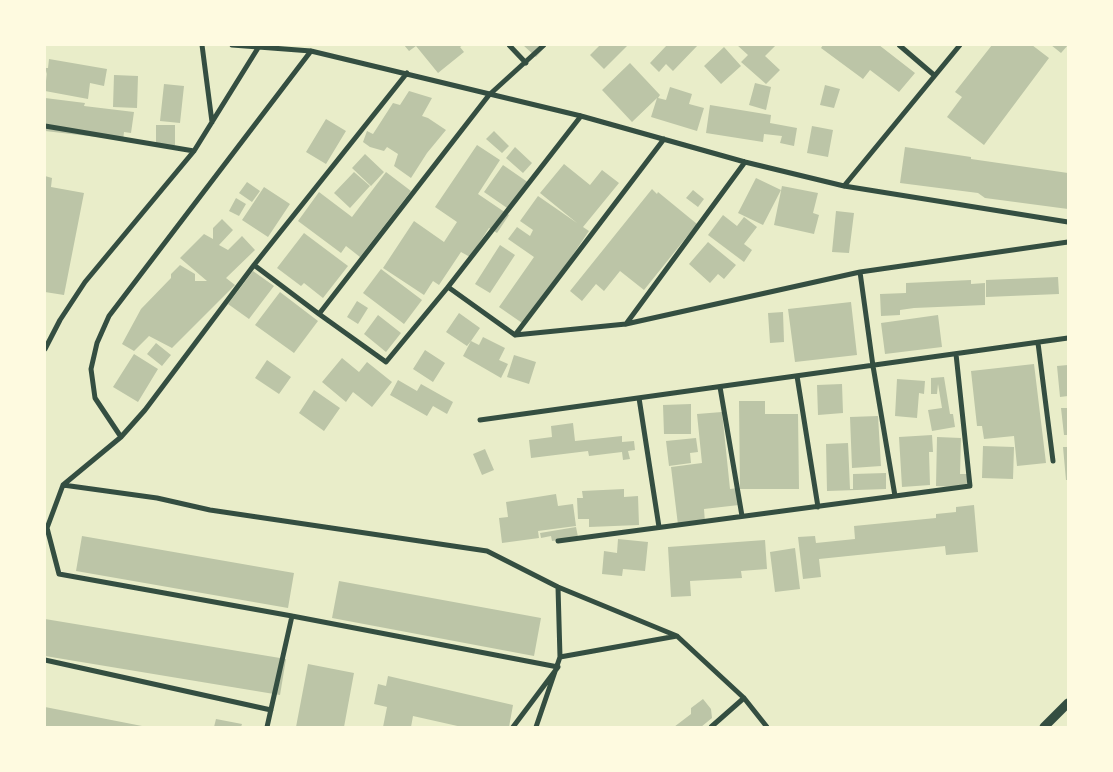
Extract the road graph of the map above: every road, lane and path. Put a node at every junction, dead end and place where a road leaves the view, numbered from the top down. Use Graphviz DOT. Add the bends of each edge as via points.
graph roads {
  1 [pos="202,45"];
  2 [pos="232,45"];
  3 [pos="509,45"];
  4 [pos="544,45"];
  5 [pos="899,45"];
  6 [pos="960,45"];
  7 [pos="284,46"];
  8 [pos="258,48"];
  9 [pos="311,51"];
  10 [pos="526,63"];
  11 [pos="407,73"];
  12 [pos="934,75"];
  13 [pos="489,95"];
  14 [pos="581,116"];
  15 [pos="212,122"];
  16 [pos="45,126"];
  17 [pos="664,139"];
  18 [pos="194,151"];
  19 [pos="745,162"];
  20 [pos="844,186"];
  21 [pos="1068,222"];
  22 [pos="1068,242"];
  23 [pos="254,264"];
  24 [pos="860,272"];
  25 [pos="448,287"];
  26 [pos="318,314"];
  27 [pos="626,324"];
  28 [pos="516,334"];
  29 [pos="1068,338"];
  30 [pos="1038,343"];
  31 [pos="45,349"];
  32 [pos="956,354"];
  33 [pos="873,366"];
  34 [pos="798,376"];
  35 [pos="720,387"];
  36 [pos="640,398"];
  37 [pos="480,420"];
  38 [pos="121,437"];
  39 [pos="1053,461"];
  40 [pos="63,485"];
  41 [pos="895,496"];
  42 [pos="818,506"];
  43 [pos="742,516"];
  44 [pos="45,520"];
  45 [pos="46,528"];
  46 [pos="659,528"];
  47 [pos="558,541"];
  48 [pos="558,587"];
  49 [pos="292,616"];
  50 [pos="677,636"];
  51 [pos="560,657"];
  52 [pos="45,660"];
  53 [pos="558,668"];
  54 [pos="744,698"];
  55 [pos="1068,704"];
  56 [pos="271,710"];
  57 [pos="267,727"];
  58 [pos="513,727"];
  59 [pos="536,727"];
  60 [pos="711,727"];
  61 [pos="767,727"];
  62 [pos="1044,727"];
  1 -- 15 [label="street"];
  2 -- 8 [label="street"];
  3 -- 10 [label="street"];
  4 -- 10 [label="street"];
  5 -- 12 [label="street"];
  6 -- 12 [label="street"];
  7 -- 8 [label="street"];
  7 -- 9 [label="street"];
  8 -- 15 [label="street"];
  9 -- 11 [label="street"];
  9 -- 38 [label="street" via="109,316 97,343 91,369 95,398"];
  10 -- 13 [label="street"];
  11 -- 13 [label="street"];
  11 -- 23 [label="street"];
  12 -- 20 [label="street"];
  13 -- 14 [label="street"];
  13 -- 26 [label="street"];
  14 -- 17 [label="street"];
  14 -- 25 [label="street"];
  15 -- 18 [label="street"];
  16 -- 18 [label="street"];
  17 -- 19 [label="street"];
  17 -- 28 [label="street"];
  18 -- 31 [label="street" via="85,282"];
  19 -- 20 [label="street"];
  19 -- 27 [label="street"];
  20 -- 21 [label="street"];
  22 -- 24 [label="street"];
  23 -- 26 [label="street"];
  23 -- 38 [label="street"];
  24 -- 27 [label="street"];
  24 -- 33 [label="street"];
  25 -- 26 [label="street" via="386,362"];
  25 -- 28 [label="street"];
  27 -- 28 [label="street"];
  29 -- 30 [label="street"];
  30 -- 32 [label="street"];
  30 -- 39 [label="street"];
  32 -- 33 [label="street"];
  32 -- 41 [label="street" via="970,486"];
  33 -- 34 [label="street"];
  33 -- 41 [label="street"];
  34 -- 35 [label="street"];
  34 -- 42 [label="street"];
  35 -- 36 [label="street"];
  35 -- 43 [label="street"];
  36 -- 37 [label="street"];
  36 -- 46 [label="street"];
  38 -- 40 [label="street"];
  40 -- 45 [label="street"];
  40 -- 48 [label="street" via="488,551"];
  41 -- 42 [label="street"];
  42 -- 43 [label="street"];
  43 -- 46 [label="street"];
  44 -- 45 [label="street"];
  45 -- 49 [label="street" via="58,574"];
  46 -- 47 [label="street"];
  48 -- 50 [label="street"];
  48 -- 51 [label="street"];
  49 -- 53 [label="street"];
  49 -- 56 [label="street"];
  50 -- 51 [label="street"];
  50 -- 54 [label="street"];
  51 -- 53 [label="street"];
  52 -- 56 [label="street"];
  53 -- 58 [label="street"];
  53 -- 59 [label="street"];
  54 -- 60 [label="street"];
  54 -- 61 [label="street"];
  55 -- 62 [label="street"];
  56 -- 57 [label="street"];
}
